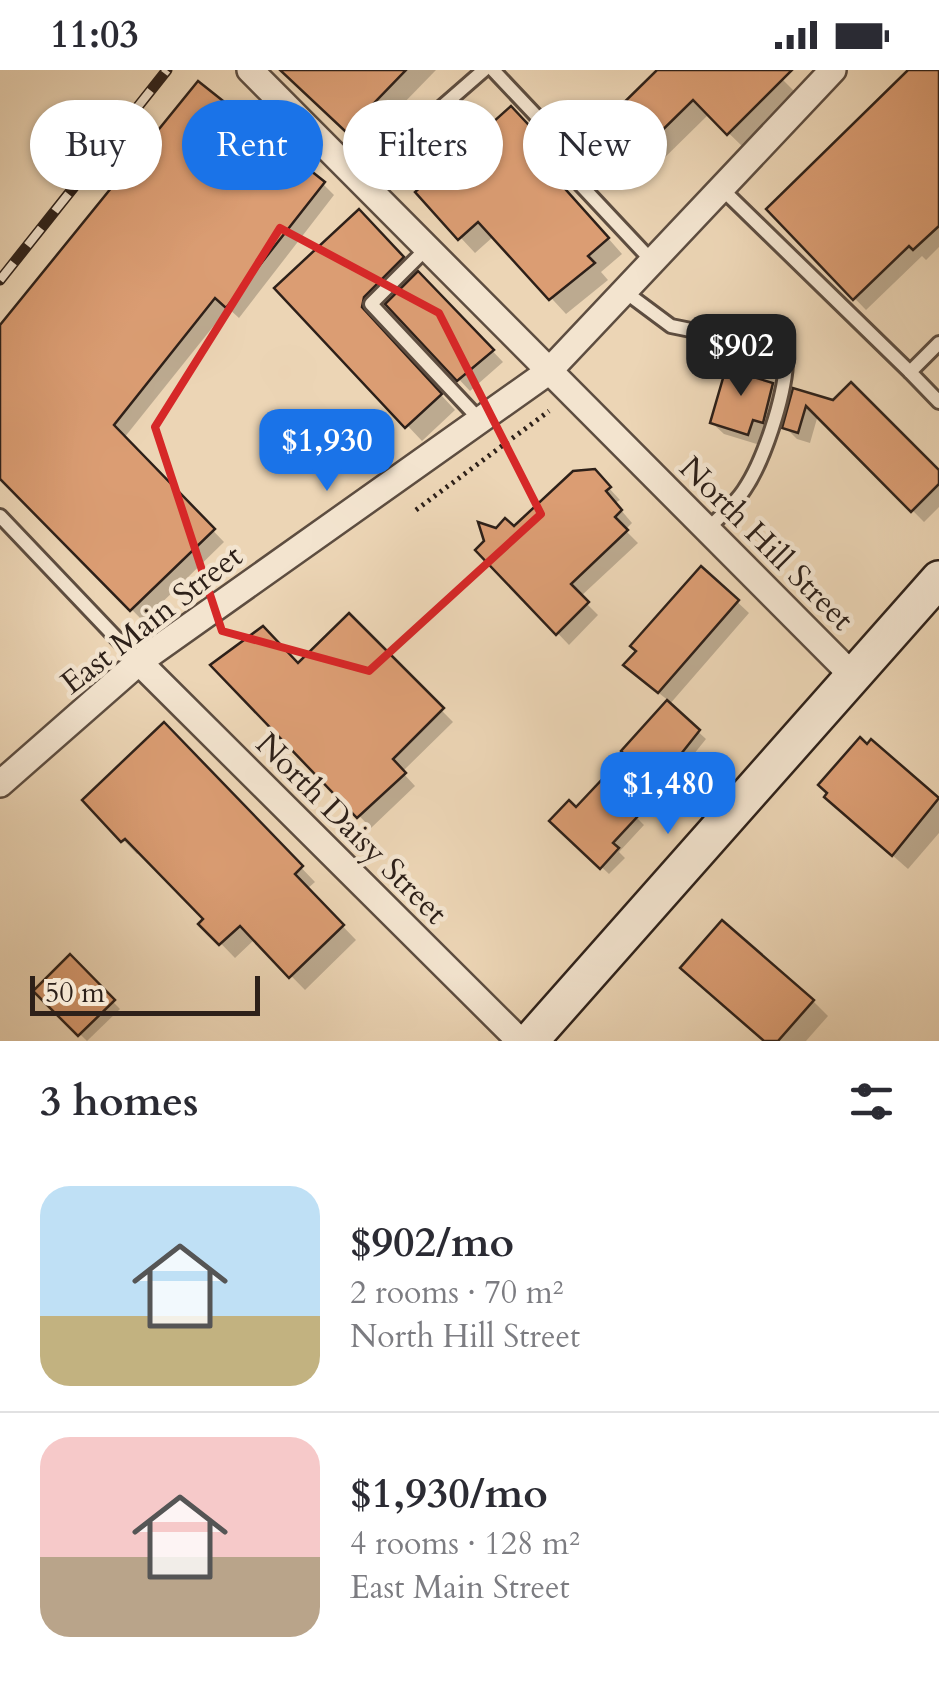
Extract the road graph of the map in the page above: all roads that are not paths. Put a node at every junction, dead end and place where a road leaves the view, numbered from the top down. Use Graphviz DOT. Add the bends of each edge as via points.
graph roads {
  1 [pos="250,70"];
  2 [pos="484,70"];
  3 [pos="493,70"];
  4 [pos="832,70"];
  5 [pos="450,100"];
  6 [pos="343,163"];
  7 [pos="721,188"];
  8 [pos="370,190"];
  9 [pos="427,248"];
  10 [pos="652,261"];
  11 [pos="624,291"];
  12 [pos="939,343"];
  13 [pos="548,372"];
  14 [pos="910,372"];
  15 [pos="939,402"];
  16 [pos="479,419"];
  17 [pos="0,516"];
  18 [pos="708,530"];
  19 [pos="939,579"];
  20 [pos="139,662"];
  21 [pos="854,677"];
  22 [pos="0,784"];
  23 [pos="520,1041"];
  24 [pos="530,1041"];
  1 -- 6 [label="street, North Hill Street"];
  2 -- 5 [label="lane"];
  3 -- 10 [label="lane" via="544,124 562,165"];
  4 -- 7 [label="street, East Main Street"];
  7 -- 10 [label="street, East Main Street"];
  7 -- 14 [label="lane"];
  8 -- 9 [label="street, North Hill Street"];
  9 -- 13 [label="street, North Hill Street"];
  9 -- 16 [label="lane" via="371,304"];
  10 -- 11 [label="street, East Main Street"];
  11 -- 13 [label="street, East Main Street"];
  11 -- 18 [label="lane" via="663,323 775,347 786,364 756,467"];
  12 -- 14 [label="lane"];
  13 -- 16 [label="street, East Main Street"];
  13 -- 18 [label="street, North Hill Street"];
  14 -- 15 [label="lane"];
  16 -- 20 [label="street, East Main Street"];
  17 -- 20 [label="lane"];
  18 -- 21 [label="street, North Hill Street"];
  19 -- 21 [label="main road"];
  20 -- 22 [label="street, East Main Street"];
  20 -- 23 [label="street, North Daisy Street"];
  21 -- 24 [label="main road"];
}
